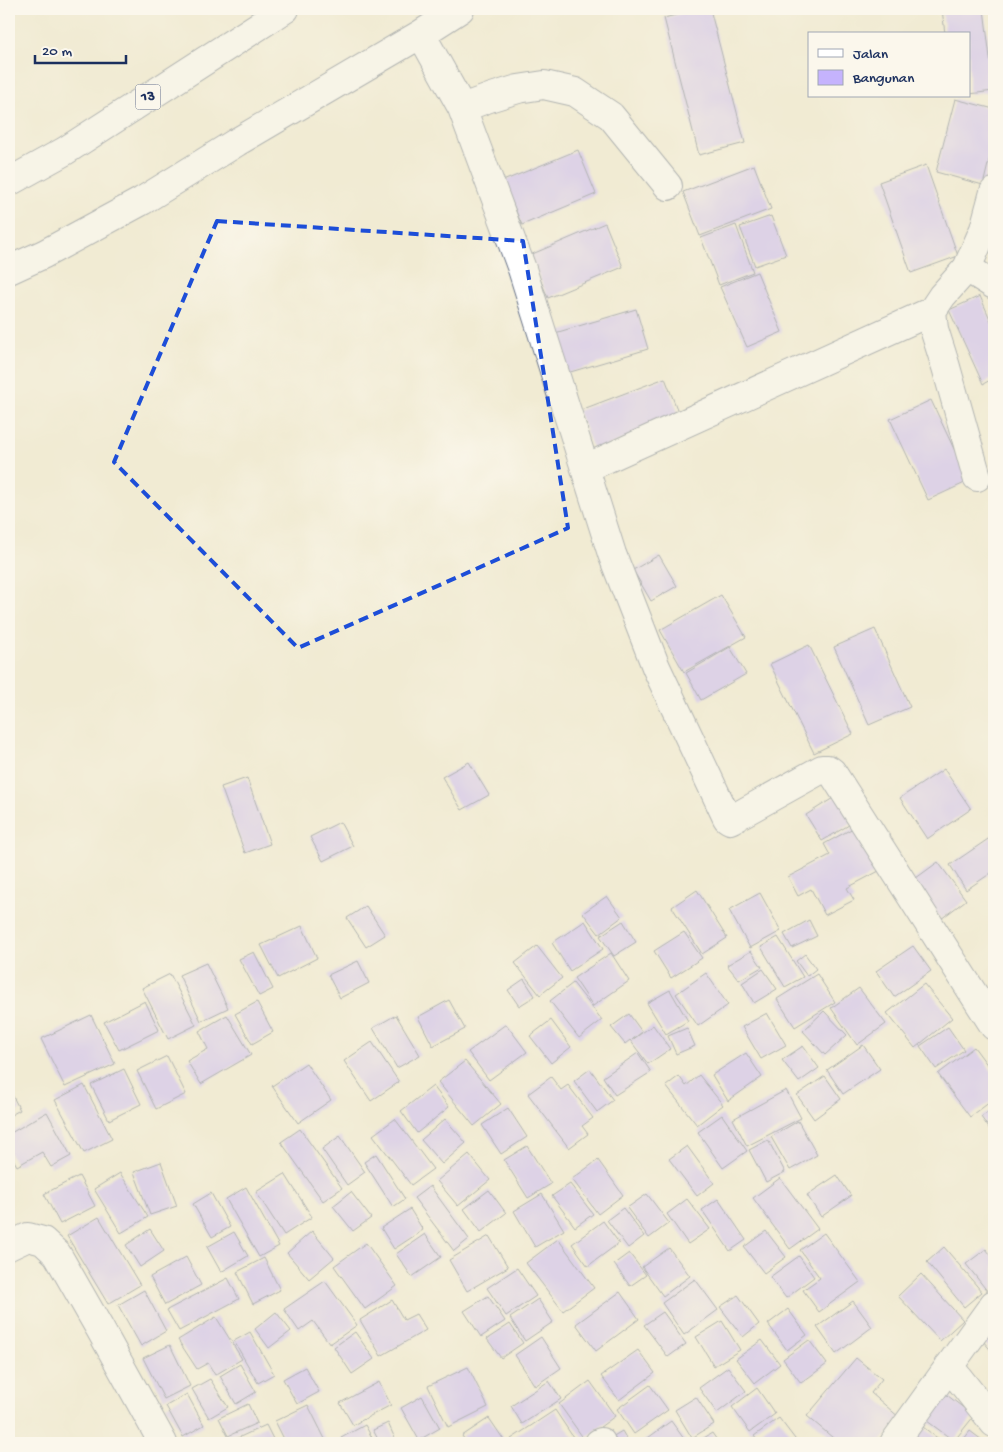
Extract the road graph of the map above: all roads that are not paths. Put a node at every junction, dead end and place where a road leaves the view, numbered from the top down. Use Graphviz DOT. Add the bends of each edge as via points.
graph roads {
  1 [pos="285,9"];
  2 [pos="460,9"];
  3 [pos="421,34"];
  4 [pos="462,108"];
  5 [pos="9,182"];
  6 [pos="668,186"];
  7 [pos="994,192"];
  8 [pos="967,268"];
  9 [pos="9,270"];
  10 [pos="994,285"];
  11 [pos="932,311"];
  12 [pos="586,468"];
  13 [pos="977,477"];
  14 [pos="994,1026"];
  15 [pos="9,1246"];
  16 [pos="994,1304"];
  17 [pos="949,1366"];
  18 [pos="994,1423"];
  19 [pos="163,1443"];
  20 [pos="894,1443"];
  1 -- 5 [label="main road, 13" via="65,151"];
  2 -- 3 [label="main road"];
  3 -- 4 [label="main road"];
  3 -- 9 [label="main road" via="142,200"];
  4 -- 6 [label="main road" via="518,89 544,85 575,92 611,116"];
  4 -- 12 [label="main road" via="522,269"];
  7 -- 8 [label="main road" via="984,229"];
  8 -- 10 [label="main road"];
  8 -- 11 [label="main road"];
  11 -- 12 [label="main road"];
  11 -- 13 [label="main road" via="934,329"];
  12 -- 14 [label="main road" via="612,554 656,667 727,818 732,819 822,769 832,772"];
  15 -- 19 [label="main road" via="28,1237 43,1241 56,1254"];
  16 -- 17 [label="main road"];
  17 -- 18 [label="main road"];
  17 -- 20 [label="main road"];
}
